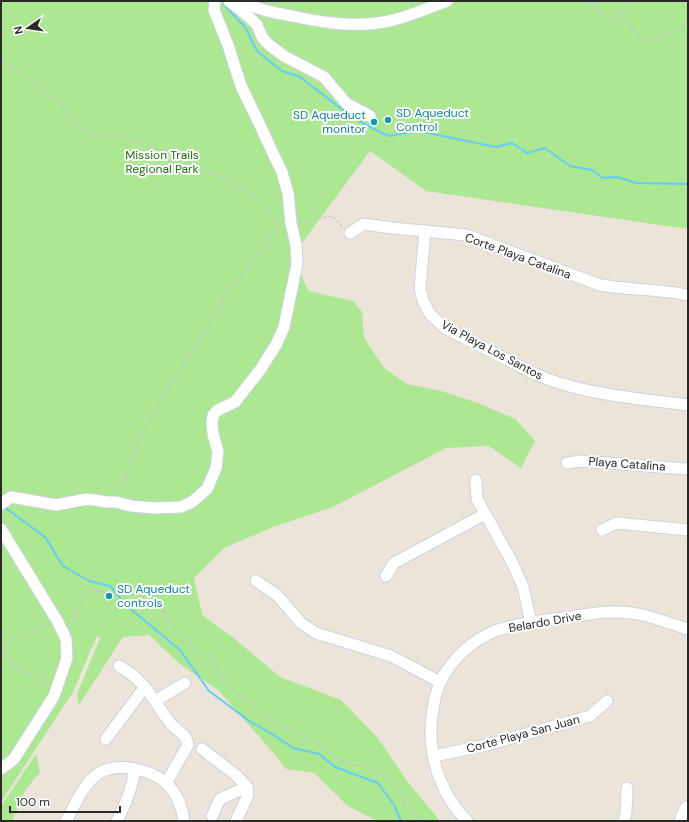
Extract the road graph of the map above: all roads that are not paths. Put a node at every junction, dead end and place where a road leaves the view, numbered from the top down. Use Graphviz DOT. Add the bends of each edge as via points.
graph roads {
  1 [pos="215,1"];
  2 [pos="229,1"];
  3 [pos="243,1"];
  4 [pos="447,1"];
  5 [pos="370,116"];
  6 [pos="426,231"];
  7 [pos="350,233"];
  8 [pos="688,295"];
  9 [pos="688,405"];
  10 [pos="567,463"];
  11 [pos="688,469"];
  12 [pos="476,480"];
  13 [pos="1,504"];
  14 [pos="485,514"];
  15 [pos="1,529"];
  16 [pos="602,530"];
  17 [pos="688,530"];
  18 [pos="386,576"];
  19 [pos="256,581"];
  20 [pos="531,622"];
  21 [pos="688,629"];
  22 [pos="119,666"];
  23 [pos="440,682"];
  24 [pos="185,683"];
  25 [pos="145,687"];
  26 [pos="607,700"];
  27 [pos="155,701"];
  28 [pos="106,739"];
  29 [pos="202,749"];
  30 [pos="434,756"];
  31 [pos="1,769"];
  32 [pos="135,769"];
  33 [pos="166,783"];
  34 [pos="247,787"];
  35 [pos="627,788"];
  36 [pos="686,807"];
  37 [pos="212,816"];
  38 [pos="66,821"];
  39 [pos="117,821"];
  40 [pos="184,821"];
  41 [pos="236,821"];
  42 [pos="467,821"];
  43 [pos="624,821"];
  44 [pos="680,821"];
  1 -- 13 [label="street" via="215,14 241,86 282,172 288,193 297,264 284,327 260,370 235,402 218,410 213,416 213,434 218,452 216,468 207,489 192,502 181,507 154,508 87,500 56,505 11,497"];
  2 -- 5 [label="street" via="257,25 268,44 284,56 324,77 346,103"];
  3 -- 4 [label="street" via="274,12 320,22 351,25 391,21"];
  6 -- 7 [label="street, Corte Playa Catalina" via="364,224"];
  6 -- 8 [label="street, Corte Playa Catalina" via="466,235 600,285"];
  6 -- 9 [label="street, Via Playa Los Santos" via="420,288 430,314 445,328 548,380 584,390"];
  10 -- 11 [label="street, Playa Catalina" via="581,461"];
  12 -- 14 [label="street" via="477,499"];
  14 -- 18 [label="street" via="394,564"];
  14 -- 20 [label="street" via="515,568 523,587"];
  15 -- 31 [label="street" via="58,622 66,639 67,658 54,696 14,758"];
  16 -- 17 [label="street" via="616,523"];
  19 -- 23 [label="street" via="277,595 301,623 316,633 391,656"];
  20 -- 21 [label="street, Belardo Drive" via="618,612 643,615"];
  20 -- 23 [label="street, Belardo Drive" via="497,630 475,641 446,671"];
  22 -- 25 [label="street"];
  23 -- 30 [label="street, Belardo Drive" via="432,712 431,739"];
  24 -- 27 [label="street"];
  25 -- 27 [label="street"];
  25 -- 28 [label="street"];
  26 -- 30 [label="street, Corte Playa San Juan" via="590,716 487,745"];
  27 -- 33 [label="street" via="188,742"];
  29 -- 34 [label="street"];
  30 -- 42 [label="street, Belardo Drive" via="446,793"];
  32 -- 33 [label="street"];
  32 -- 38 [label="street" via="111,769 93,778 86,785"];
  32 -- 39 [label="street" via="126,805"];
  33 -- 40 [label="street" via="176,795"];
  34 -- 37 [label="street" via="220,800"];
  34 -- 41 [label="street" via="248,795"];
  35 -- 43 [label="street"];
  36 -- 44 [label="street"];
}
